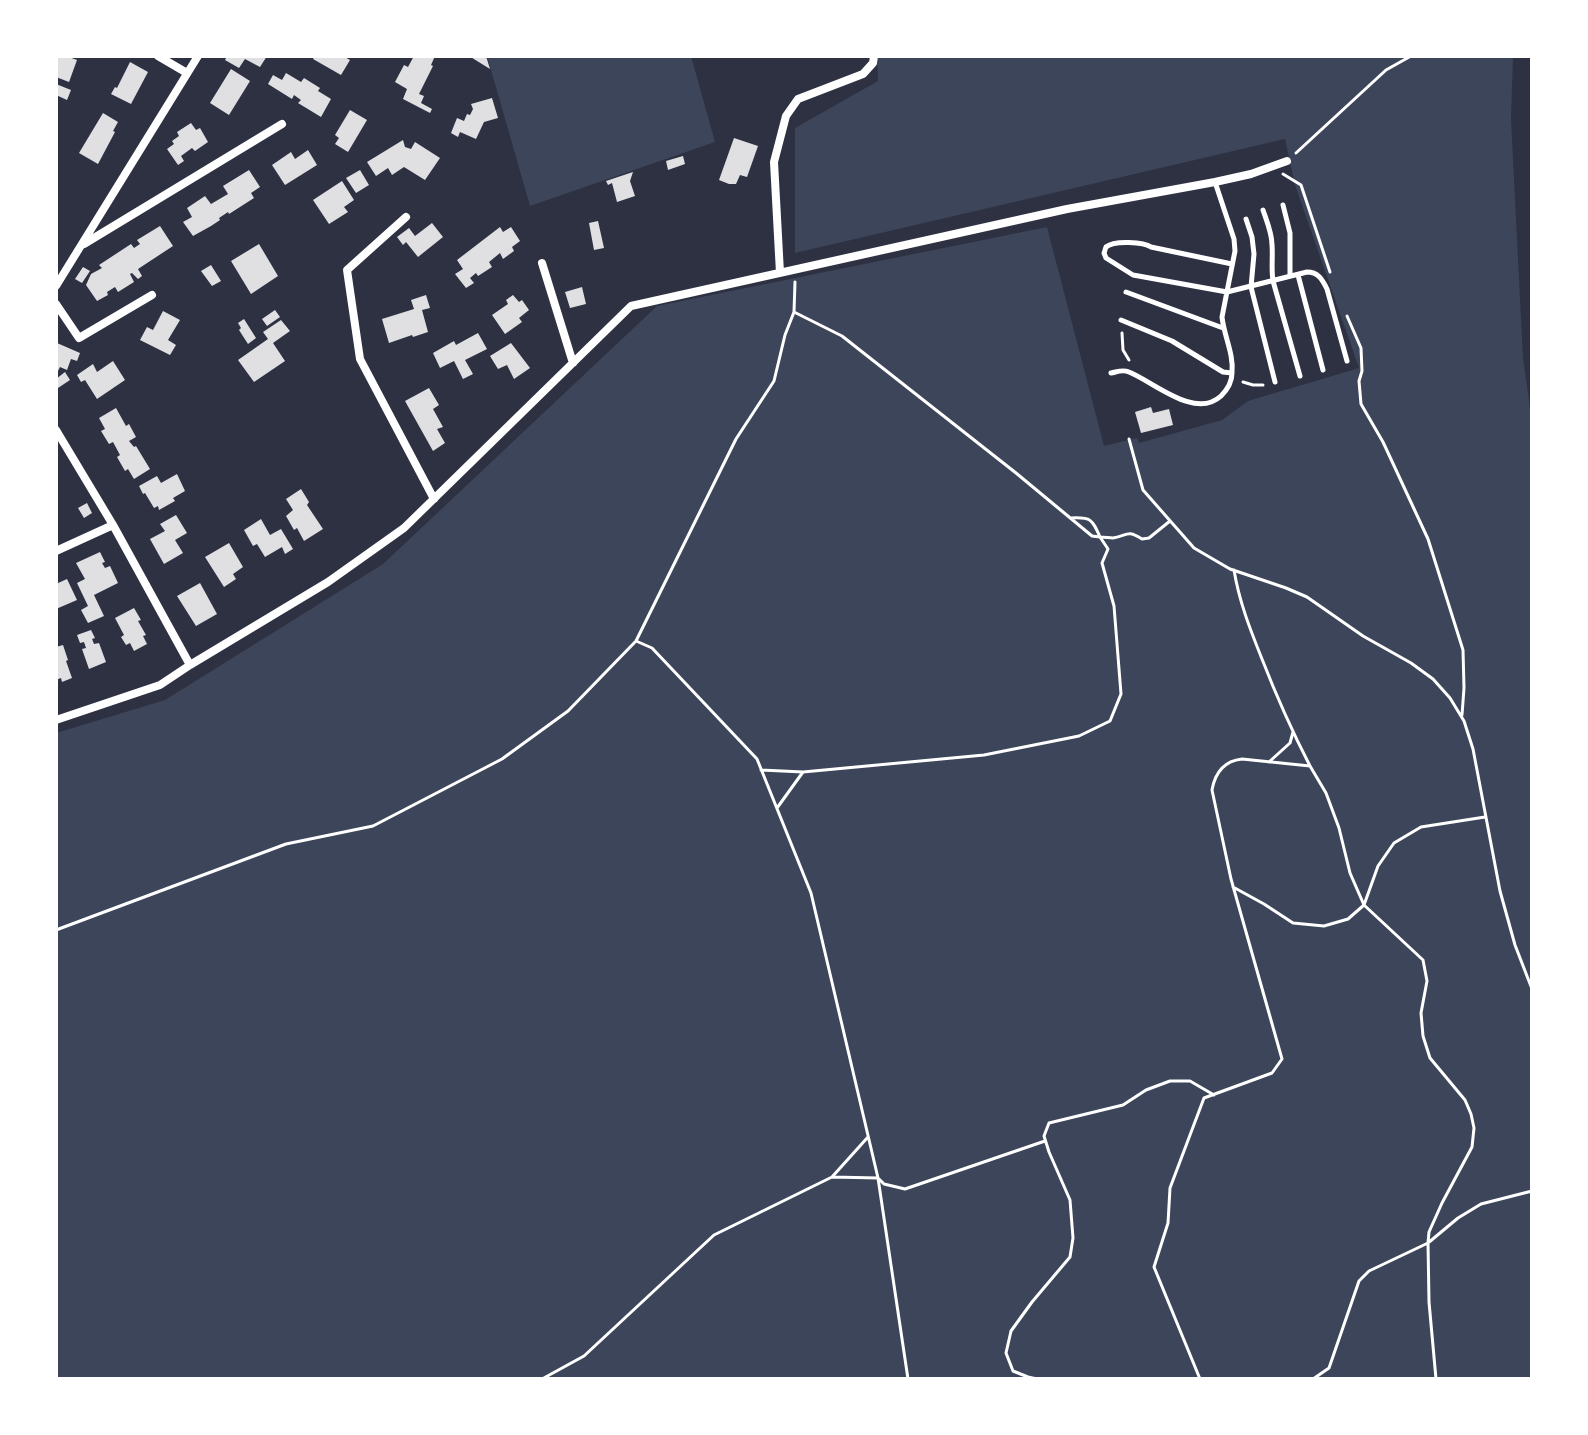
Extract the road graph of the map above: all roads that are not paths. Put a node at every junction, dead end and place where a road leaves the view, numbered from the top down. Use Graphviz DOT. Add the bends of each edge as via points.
graph roads {
  1 [pos="158,56"];
  2 [pos="198,56"];
  3 [pos="874,56"];
  4 [pos="187,73"];
  5 [pos="282,124"];
  6 [pos="1287,161"];
  7 [pos="1215,182"];
  8 [pos="1283,205"];
  9 [pos="1263,210"];
  10 [pos="406,217"];
  11 [pos="1246,219"];
  12 [pos="83,245"];
  13 [pos="542,263"];
  14 [pos="1232,264"];
  15 [pos="780,273"];
  16 [pos="1298,274"];
  17 [pos="1290,276"];
  18 [pos="1273,281"];
  19 [pos="56,286"];
  20 [pos="1251,287"];
  21 [pos="1126,292"];
  22 [pos="1227,292"];
  23 [pos="152,295"];
  24 [pos="56,304"];
  25 [pos="1121,320"];
  26 [pos="1223,328"];
  27 [pos="1347,361"];
  28 [pos="573,363"];
  29 [pos="1323,370"];
  30 [pos="1111,373"];
  31 [pos="1232,373"];
  32 [pos="1300,376"];
  33 [pos="1275,382"];
  34 [pos="56,430"];
  35 [pos="434,499"];
  36 [pos="113,525"];
  37 [pos="56,551"];
  38 [pos="190,665"];
  39 [pos="56,720"];
  1 -- 4 [label="street"];
  2 -- 4 [label="street"];
  3 -- 15 [label="street" via="863,74 798,99 786,116 774,162"];
  4 -- 12 [label="street"];
  5 -- 12 [label="street"];
  6 -- 7 [label="street"];
  7 -- 14 [label="lane" via="1234,239"];
  7 -- 15 [label="street"];
  8 -- 17 [label="lane" via="1290,233"];
  9 -- 18 [label="lane" via="1273,247"];
  10 -- 35 [label="street" via="347,270 360,359"];
  11 -- 20 [label="lane" via="1254,254"];
  12 -- 19 [label="street"];
  13 -- 28 [label="street"];
  14 -- 22 [label="lane"];
  14 -- 22 [label="lane" via="1141,242 1111,244 1104,253 1133,275"];
  15 -- 28 [label="street" via="631,306"];
  16 -- 17 [label="lane"];
  16 -- 27 [label="lane" via="1314,272 1321,278"];
  16 -- 29 [label="lane"];
  17 -- 18 [label="lane"];
  18 -- 20 [label="lane"];
  18 -- 32 [label="lane"];
  20 -- 22 [label="lane"];
  20 -- 33 [label="lane"];
  21 -- 26 [label="lane"];
  22 -- 26 [label="lane"];
  23 -- 24 [label="street" via="79,338"];
  25 -- 31 [label="lane"];
  26 -- 31 [label="lane"];
  28 -- 35 [label="street"];
  30 -- 31 [label="lane" via="1127,371 1186,402 1200,403 1225,393"];
  34 -- 36 [label="street"];
  35 -- 38 [label="street" via="404,528 328,582"];
  36 -- 37 [label="street"];
  36 -- 38 [label="street"];
  38 -- 39 [label="street" via="160,685"];
}
